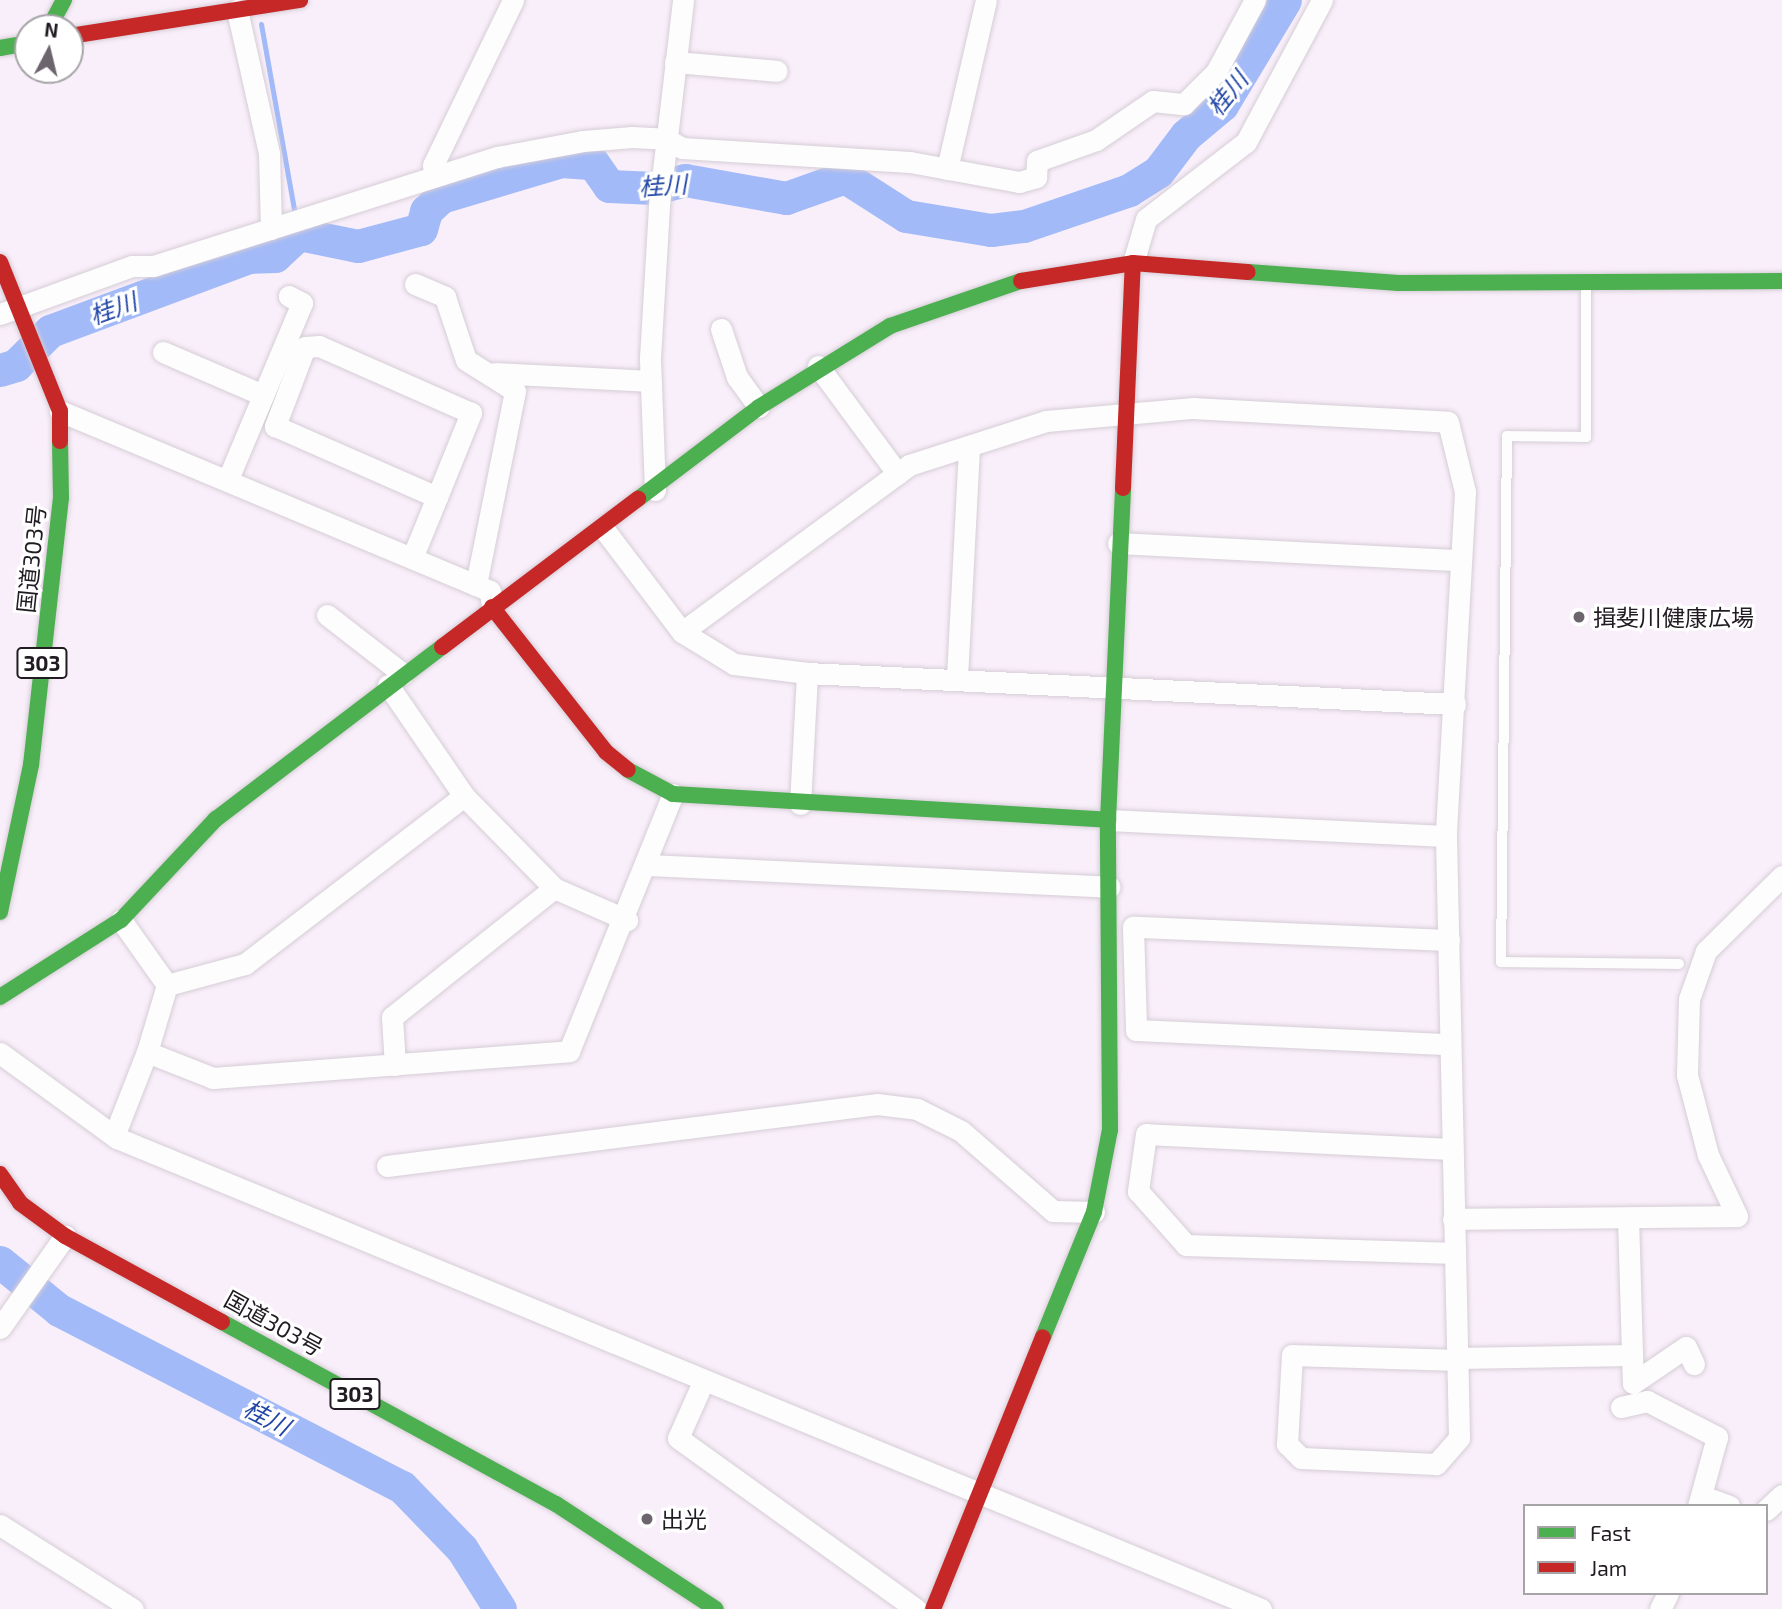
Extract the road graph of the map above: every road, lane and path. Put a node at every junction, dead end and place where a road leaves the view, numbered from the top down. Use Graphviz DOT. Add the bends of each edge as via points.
graph roads {
  1 [pos="300,0"];
  2 [pos="513,0"];
  3 [pos="683,0"];
  4 [pos="986,0"];
  5 [pos="1255,0"];
  6 [pos="1322,0"];
  7 [pos="237,10"];
  8 [pos="84,34"];
  9 [pos="675,62"];
  10 [pos="777,71"];
  11 [pos="665,143"];
  12 [pos="947,169"];
  13 [pos="435,176"];
  14 [pos="271,229"];
  15 [pos="0,262"];
  16 [pos="1133,263"];
  17 [pos="1586,281"];
  18 [pos="1782,281"];
  19 [pos="415,284"];
  20 [pos="289,296"];
  21 [pos="24,310"];
  22 [pos="0,314"];
  23 [pos="721,329"];
  24 [pos="163,352"];
  25 [pos="818,366"];
  26 [pos="495,373"];
  27 [pos="652,381"];
  28 [pos="263,395"];
  29 [pos="759,407"];
  30 [pos="1123,409"];
  31 [pos="60,411"];
  32 [pos="969,446"];
  33 [pos="898,474"];
  34 [pos="228,479"];
  35 [pos="655,490"];
  36 [pos="437,497"];
  37 [pos="603,528"];
  38 [pos="1118,543"];
  39 [pos="412,558"];
  40 [pos="1459,560"];
  41 [pos="476,585"];
  42 [pos="492,607"];
  43 [pos="327,615"];
  44 [pos="682,632"];
  45 [pos="807,673"];
  46 [pos="957,677"];
  47 [pos="395,680"];
  48 [pos="1114,689"];
  49 [pos="1455,704"];
  50 [pos="673,794"];
  51 [pos="464,796"];
  52 [pos="800,804"];
  53 [pos="1108,820"];
  54 [pos="1446,836"];
  55 [pos="648,865"];
  56 [pos="1782,876"];
  57 [pos="1109,887"];
  58 [pos="554,888"];
  59 [pos="0,912"];
  60 [pos="121,920"];
  61 [pos="628,920"];
  62 [pos="1449,940"];
  63 [pos="1679,964"];
  64 [pos="167,985"];
  65 [pos="0,998"];
  66 [pos="1450,1044"];
  67 [pos="147,1052"];
  68 [pos="0,1053"];
  69 [pos="395,1065"];
  70 [pos="114,1136"];
  71 [pos="1450,1149"];
  72 [pos="387,1166"];
  73 [pos="0,1174"];
  74 [pos="1094,1212"];
  75 [pos="1628,1217"];
  76 [pos="1453,1219"];
  77 [pos="65,1236"];
  78 [pos="1455,1252"];
  79 [pos="0,1328"];
  80 [pos="1630,1354"];
  81 [pos="1457,1359"];
  82 [pos="1694,1364"];
  83 [pos="703,1382"];
  84 [pos="1621,1407"];
  85 [pos="981,1493"];
  86 [pos="1782,1495"];
  87 [pos="1700,1501"];
  88 [pos="1717,1504"];
  89 [pos="1768,1508"];
  90 [pos="0,1525"];
  91 [pos="1229,1603"];
  92 [pos="133,1609"];
  93 [pos="716,1609"];
  94 [pos="916,1609"];
  95 [pos="933,1609"];
  96 [pos="1262,1609"];
  1 -- 7 [label="main road"];
  2 -- 13 [label="street" via="433,165"];
  3 -- 9 [label="street"];
  4 -- 12 [label="street"];
  5 -- 12 [label="street" via="1216,72 1184,104 1153,101 1096,140 1037,161 1036,177 1019,182"];
  6 -- 16 [label="street" via="1246,142 1146,219"];
  7 -- 8 [label="main road"];
  7 -- 14 [label="street" via="269,153"];
  9 -- 10 [label="street"];
  9 -- 11 [label="street"];
  11 -- 12 [label="street"];
  11 -- 13 [label="street" via="583,141"];
  11 -- 27 [label="street"];
  13 -- 14 [label="street"];
  14 -- 21 [label="street"];
  15 -- 21 [label="main road, 国道303号 / 303"];
  16 -- 17 [label="main road" via="1399,283"];
  16 -- 25 [label="main road" via="1043,275 971,294"];
  16 -- 30 [label="main road"];
  17 -- 18 [label="main road"];
  17 -- 63 [label="lane" via="1586,437 1507,436 1501,962"];
  19 -- 26 [label="street" via="445,297 458,352"];
  20 -- 28 [label="street" via="302,303"];
  21 -- 22 [label="street"];
  21 -- 31 [label="main road, 国道303号 / 303"];
  23 -- 29 [label="street" via="737,377"];
  24 -- 28 [label="street"];
  25 -- 29 [label="main road"];
  25 -- 33 [label="street"];
  26 -- 27 [label="street"];
  26 -- 41 [label="street" via="509,382 517,403"];
  27 -- 35 [label="street"];
  28 -- 34 [label="street"];
  29 -- 35 [label="main road"];
  30 -- 32 [label="street" via="1046,421"];
  30 -- 38 [label="main road"];
  30 -- 40 [label="street" via="1448,422 1465,492"];
  31 -- 34 [label="street"];
  31 -- 59 [label="main road, 国道303号 / 303" via="61,498 31,765"];
  32 -- 33 [label="street"];
  32 -- 46 [label="street"];
  33 -- 44 [label="street"];
  34 -- 39 [label="street"];
  35 -- 37 [label="main road"];
  36 -- 36 [label="street" via="471,413 319,346 306,347 275,426"];
  36 -- 39 [label="street"];
  37 -- 42 [label="main road"];
  37 -- 44 [label="street"];
  38 -- 40 [label="street"];
  38 -- 48 [label="main road"];
  39 -- 41 [label="street"];
  40 -- 49 [label="street"];
  41 -- 42 [label="street" via="490,591"];
  42 -- 47 [label="main road"];
  42 -- 50 [label="main road" via="606,752 637,778"];
  43 -- 47 [label="street"];
  44 -- 45 [label="street" via="734,664"];
  45 -- 46 [label="street"];
  45 -- 52 [label="street"];
  46 -- 48 [label="street"];
  47 -- 51 [label="street"];
  47 -- 60 [label="main road" via="216,819"];
  48 -- 49 [label="street"];
  48 -- 53 [label="main road"];
  49 -- 54 [label="street"];
  50 -- 52 [label="main road"];
  50 -- 55 [label="street"];
  51 -- 58 [label="street"];
  51 -- 64 [label="street" via="245,964"];
  52 -- 53 [label="main road"];
  53 -- 54 [label="street"];
  53 -- 57 [label="main road"];
  54 -- 62 [label="street"];
  55 -- 57 [label="street"];
  55 -- 61 [label="street"];
  56 -- 75 [label="street" via="1706,951 1689,999 1687,1075 1708,1154 1737,1216"];
  57 -- 74 [label="main road" via="1110,1130"];
  58 -- 61 [label="street"];
  58 -- 69 [label="street" via="391,1017"];
  60 -- 64 [label="street"];
  60 -- 65 [label="main road"];
  61 -- 69 [label="street" via="569,1051"];
  62 -- 66 [label="street"];
  62 -- 66 [label="street" via="1133,927 1136,1030"];
  64 -- 67 [label="street"];
  66 -- 71 [label="street"];
  67 -- 69 [label="street" via="213,1078"];
  67 -- 70 [label="street"];
  68 -- 70 [label="street"];
  70 -- 83 [label="street"];
  71 -- 76 [label="street"];
  71 -- 78 [label="street" via="1146,1135 1138,1191 1186,1245"];
  72 -- 74 [label="street" via="877,1104 917,1109 961,1131 1054,1211"];
  73 -- 77 [label="main road, 国道303号 / 303" via="20,1203"];
  74 -- 85 [label="main road"];
  75 -- 76 [label="street"];
  75 -- 80 [label="street"];
  76 -- 78 [label="street"];
  77 -- 79 [label="street"];
  77 -- 93 [label="main road, 国道303号 / 303" via="556,1504"];
  78 -- 81 [label="street"];
  80 -- 81 [label="street"];
  80 -- 82 [label="street" via="1633,1383 1686,1347"];
  81 -- 81 [label="street" via="1292,1355 1287,1444 1301,1458 1436,1464 1459,1438"];
  83 -- 85 [label="street"];
  83 -- 94 [label="street" via="678,1438"];
  84 -- 87 [label="street" via="1647,1402 1717,1437"];
  85 -- 91 [label="street"];
  85 -- 95 [label="main road"];
  86 -- 89 [label="street"];
  87 -- 88 [label="street"];
  90 -- 92 [label="street"];
  91 -- 96 [label="street"];
}
